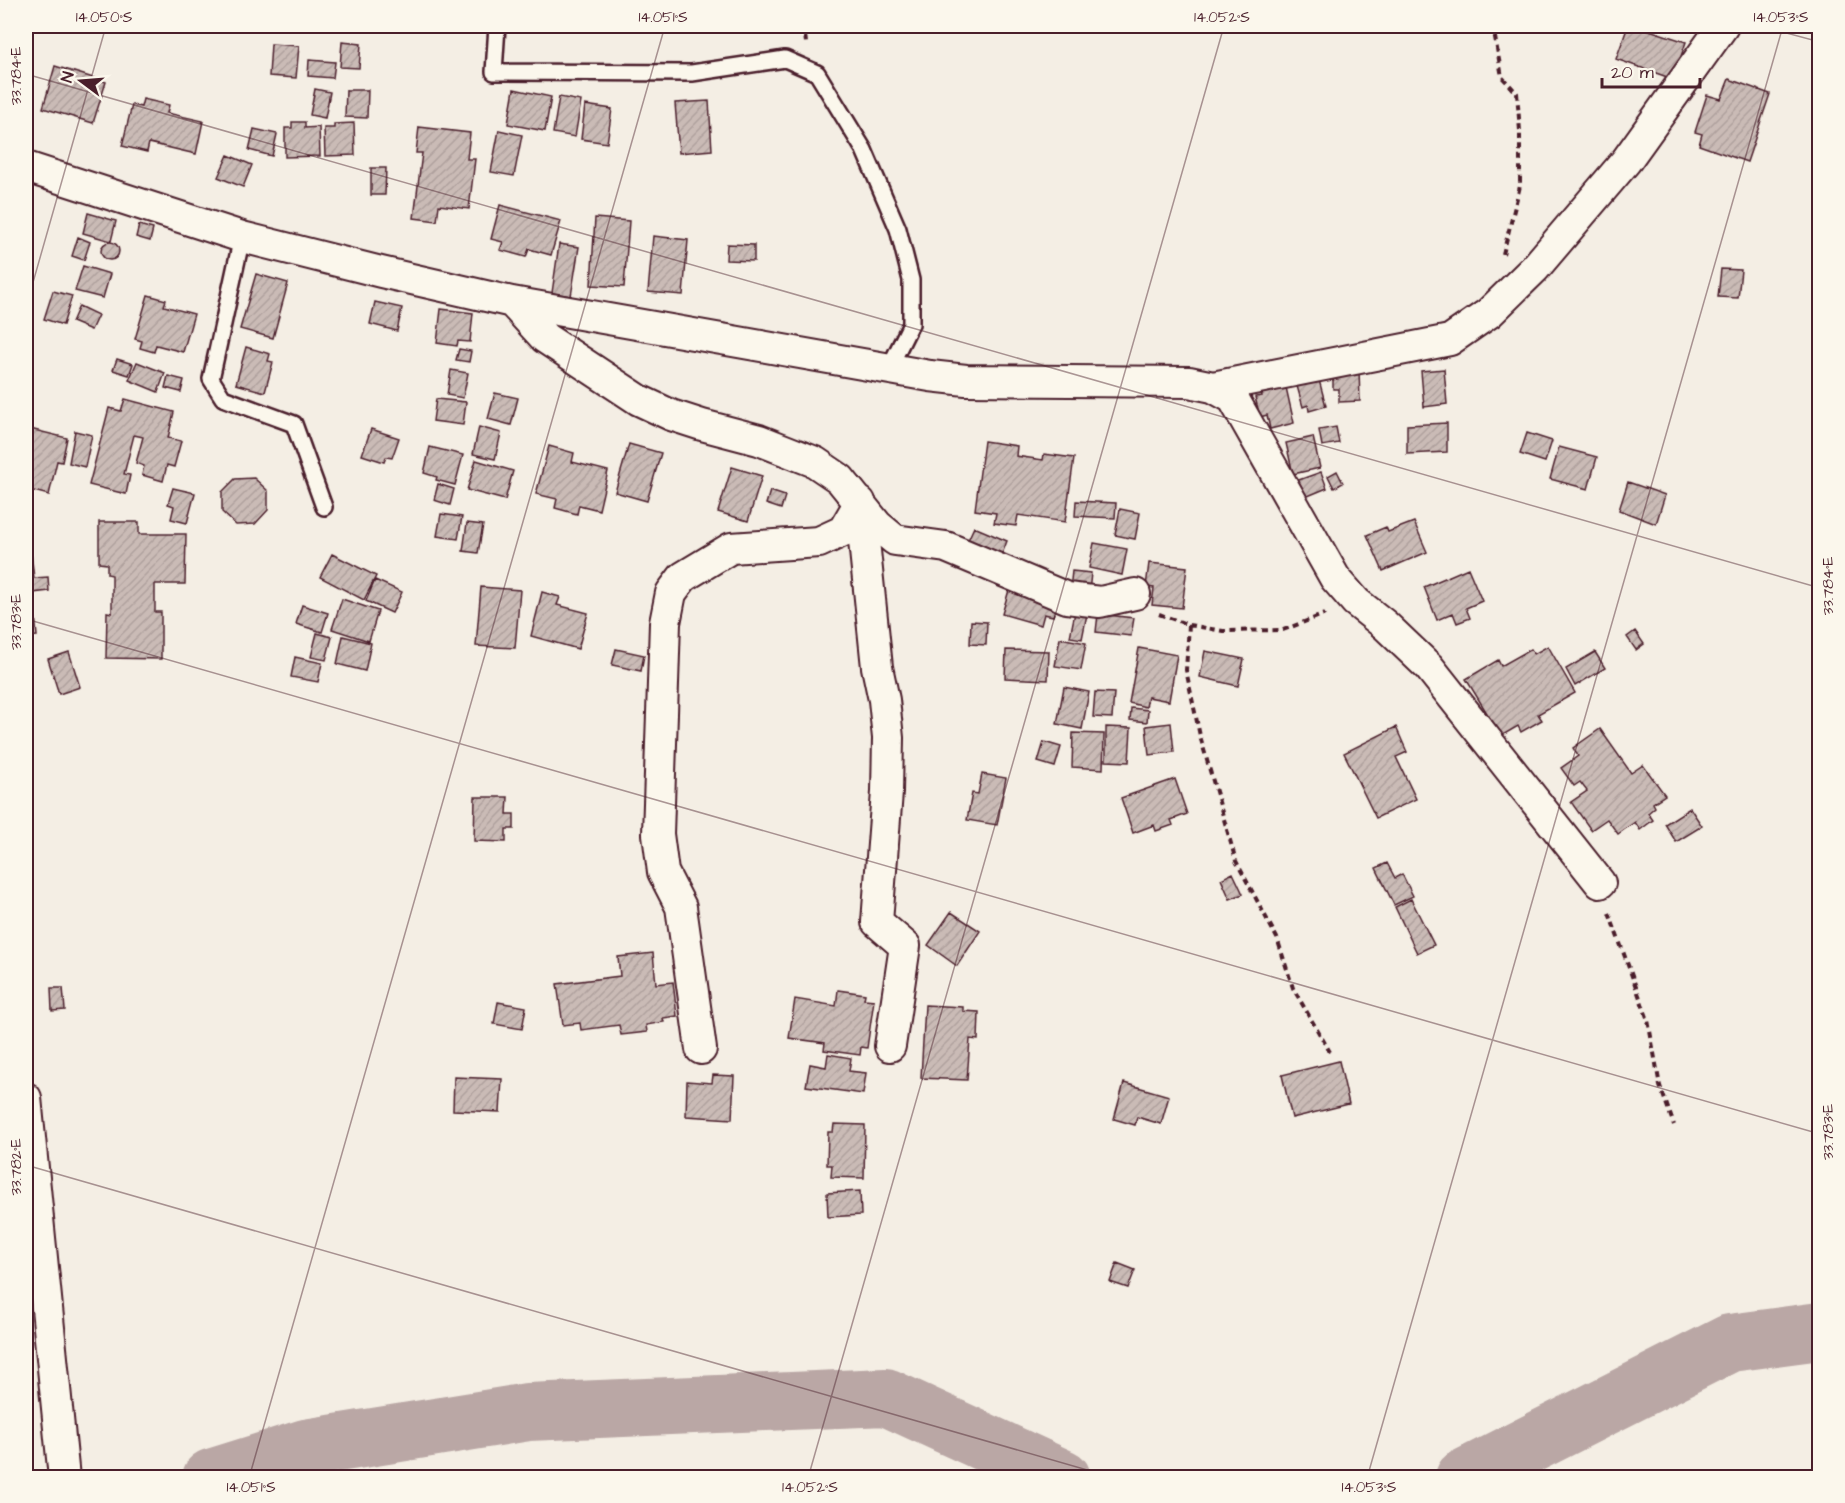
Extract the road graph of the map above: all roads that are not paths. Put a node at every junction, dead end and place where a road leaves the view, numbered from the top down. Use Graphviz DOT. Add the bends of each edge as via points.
graph roads {
  1 [pos="497,26"];
  2 [pos="1723,26"];
  3 [pos="26,167"];
  4 [pos="242,237"];
  5 [pos="512,302"];
  6 [pos="888,370"];
  7 [pos="1213,387"];
  8 [pos="860,502"];
  9 [pos="324,507"];
  10 [pos="1135,594"];
  11 [pos="1600,883"];
  12 [pos="890,1046"];
  13 [pos="701,1049"];
  14 [pos="26,1098"];
  15 [pos="64,1476"];
  1 -- 6 [label="lane" via="494,72 692,73 785,59 817,73 864,150 898,229 911,280 910,324"];
  2 -- 7 [label="street" via="1626,161 1535,268 1489,313 1450,340"];
  3 -- 4 [label="street"];
  4 -- 5 [label="street"];
  4 -- 9 [label="lane" via="211,379 223,398 294,424"];
  5 -- 6 [label="street"];
  5 -- 8 [label="street" via="545,338 639,400 670,415 759,440 815,462 840,479"];
  6 -- 7 [label="street" via="966,380 1189,382"];
  7 -- 11 [label="street" via="1233,398 1335,578 1429,667"];
  8 -- 10 [label="street" via="895,540 946,547 1067,598 1100,602"];
  8 -- 12 [label="street" via="888,738 877,921 905,946"];
  8 -- 13 [label="street" via="843,531 819,542 731,548 683,577 671,593 665,622 658,834 663,872 681,907"];
  14 -- 15 [label="street"];
}
